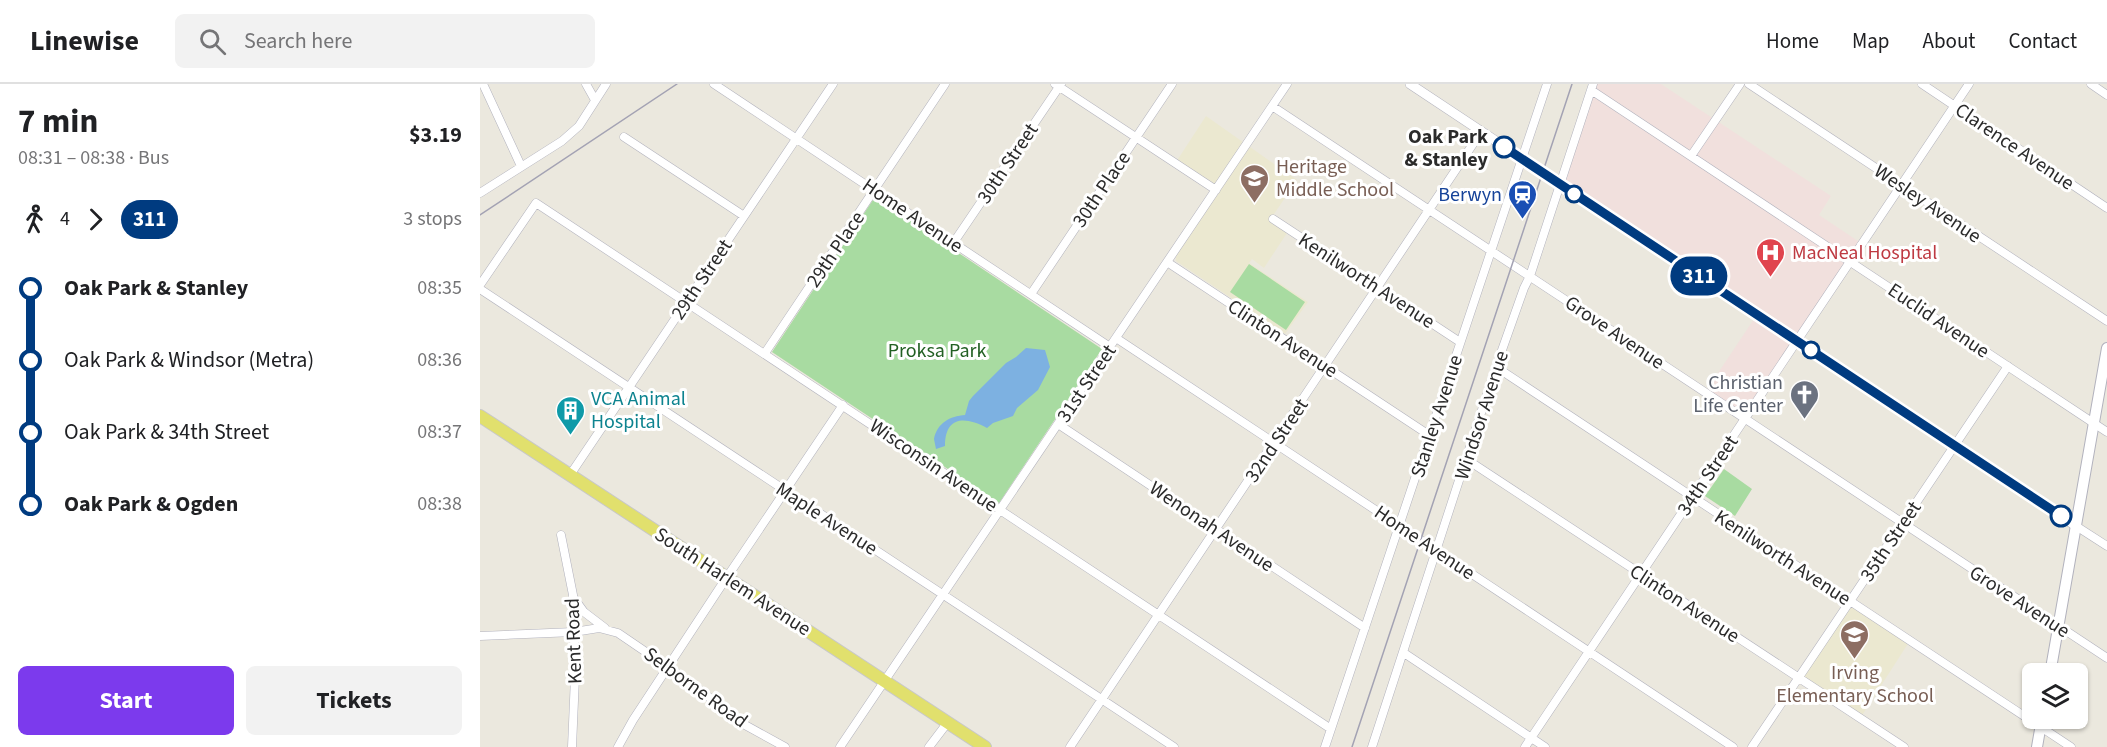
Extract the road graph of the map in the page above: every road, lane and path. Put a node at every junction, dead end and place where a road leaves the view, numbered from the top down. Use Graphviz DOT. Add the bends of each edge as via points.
graph roads {
  1 [pos="483,84"];
  2 [pos="586,84"];
  3 [pos="606,84"];
  4 [pos="714,84"];
  5 [pos="833,84"];
  6 [pos="945,84"];
  7 [pos="1172,84"];
  8 [pos="1287,84"];
  9 [pos="1410,84"];
  10 [pos="1546,84"];
  11 [pos="1740,84"];
  12 [pos="1749,84"];
  13 [pos="1922,84"];
  14 [pos="1969,84"];
  15 [pos="2091,84"];
  16 [pos="1058,85"];
  17 [pos="1592,87"];
  18 [pos="2107,94"];
  19 [pos="594,100"];
  20 [pos="1955,105"];
  21 [pos="1272,106"];
  22 [pos="1481,132"];
  23 [pos="624,136"];
  24 [pos="1135,138"];
  25 [pos="797,139"];
  26 [pos="1691,156"];
  27 [pos="1522,159"];
  28 [pos="521,166"];
  29 [pos="1560,184"];
  30 [pos="1901,185"];
  31 [pos="875,189"];
  32 [pos="1216,190"];
  33 [pos="480,193"];
  34 [pos="2107,208"];
  35 [pos="1430,210"];
  36 [pos="744,216"];
  37 [pos="1273,219"];
  38 [pos="954,242"];
  39 [pos="1491,250"];
  40 [pos="1850,261"];
  41 [pos="1167,262"];
  42 [pos="1530,276"];
  43 [pos="480,285"];
  44 [pos="1378,288"];
  45 [pos="480,289"];
  46 [pos="1031,294"];
  47 [pos="686,302"];
  48 [pos="2107,321"];
  49 [pos="1116,338"];
  50 [pos="1797,341"];
  51 [pos="1460,342"];
  52 [pos="1110,347"];
  53 [pos="2107,348"];
  54 [pos="765,353"];
  55 [pos="1326,366"];
  56 [pos="2008,366"];
  57 [pos="1496,367"];
  58 [pos="628,387"];
  59 [pos="843,405"];
  60 [pos="480,416"];
  61 [pos="1744,419"];
  62 [pos="2094,423"];
  63 [pos="1059,424"];
  64 [pos="2107,432"];
  65 [pos="1429,435"];
  66 [pos="1274,443"];
  67 [pos="1954,445"];
  68 [pos="1466,459"];
  69 [pos="570,474"];
  70 [pos="785,490"];
  71 [pos="1692,497"];
  72 [pos="1000,510"];
  73 [pos="1902,523"];
  74 [pos="1399,525"];
  75 [pos="2076,526"];
  76 [pos="1216,529"];
  77 [pos="561,535"];
  78 [pos="2107,546"];
  79 [pos="1436,550"];
  80 [pos="1640,574"];
  81 [pos="726,577"];
  82 [pos="573,595"];
  83 [pos="944,595"];
  84 [pos="1850,601"];
  85 [pos="1159,615"];
  86 [pos="2058,626"];
  87 [pos="606,628"];
  88 [pos="1365,628"];
  89 [pos="574,632"];
  90 [pos="480,636"];
  91 [pos="1589,651"];
  92 [pos="1404,653"];
  93 [pos="2107,658"];
  94 [pos="2052,663"];
  95 [pos="668,667"];
  96 [pos="1799,678"];
  97 [pos="885,681"];
  98 [pos="1102,699"];
  99 [pos="2022,711"];
  100 [pos="948,722"];
  101 [pos="1331,729"];
  102 [pos="2040,729"];
  103 [pos="2048,729"];
  104 [pos="1531,738"];
  105 [pos="572,747"];
  106 [pos="618,747"];
  107 [pos="785,747"];
  108 [pos="840,747"];
  109 [pos="929,747"];
  110 [pos="985,747"];
  111 [pos="1070,747"];
  112 [pos="1174,747"];
  113 [pos="1325,747"];
  114 [pos="1372,747"];
  115 [pos="1525,747"];
  116 [pos="1545,747"];
  117 [pos="1733,747"];
  118 [pos="1752,747"];
  119 [pos="1904,747"];
  120 [pos="2037,747"];
  121 [pos="2071,747"];
  1 -- 28 [label="street"];
  2 -- 19 [label="street"];
  3 -- 19 [label="street"];
  4 -- 25 [label="street, Home Avenue"];
  5 -- 25 [label="street, 29th Street"];
  6 -- 31 [label="street, 29th Place"];
  7 -- 24 [label="street, 30th Place"];
  8 -- 21 [label="street, 31st Street"];
  9 -- 22 [label="street"];
  10 -- 27 [label="street, Stanley Avenue"];
  11 -- 26 [label="street"];
  12 -- 30 [label="street, Wesley Avenue"];
  13 -- 20 [label="street, Clarence Avenue"];
  14 -- 20 [label="street, 34th Street"];
  15 -- 18 [label="street"];
  16 -- 24 [label="street"];
  16 -- 38 [label="street, 30th Street"];
  17 -- 26 [label="street, Euclid Avenue"];
  17 -- 29 [label="street, Windsor Avenue"];
  19 -- 28 [label="street" via="579,126"];
  20 -- 30 [label="street, 34th Street"];
  20 -- 34 [label="street, Clarence Avenue"];
  21 -- 32 [label="street, 31st Street"];
  21 -- 35 [label="street, Grove Avenue"];
  22 -- 27 [label="street"];
  22 -- 35 [label="street, 32nd Street"];
  23 -- 36 [label="street"];
  24 -- 32 [label="street"];
  24 -- 46 [label="street, 30th Place"];
  25 -- 31 [label="street, Home Avenue"];
  25 -- 36 [label="street, 29th Street"];
  26 -- 40 [label="street, Euclid Avenue"];
  27 -- 29 [label="street"];
  27 -- 39 [label="street, Stanley Avenue"];
  28 -- 33 [label="street"];
  29 -- 42 [label="street, Windsor Avenue"];
  29 -- 50 [label="street"];
  30 -- 40 [label="street, 34th Street"];
  30 -- 48 [label="street, Wesley Avenue"];
  31 -- 38 [label="street, Home Avenue"];
  31 -- 54 [label="street, 29th Place"];
  32 -- 41 [label="street, 31st Street"];
  35 -- 39 [label="street, Grove Avenue"];
  35 -- 44 [label="street, 32nd Street"];
  36 -- 47 [label="street, 29th Street"];
  37 -- 44 [label="street, Kenilworth Avenue"];
  38 -- 46 [label="street, Home Avenue"];
  39 -- 42 [label="street, Grove Avenue"];
  39 -- 51 [label="street, Stanley Avenue"];
  40 -- 50 [label="street, 34th Street"];
  40 -- 56 [label="street, Euclid Avenue"];
  41 -- 49 [label="street, 31st Street"];
  41 -- 55 [label="street, Clinton Avenue"];
  42 -- 57 [label="street, Windsor Avenue"];
  42 -- 61 [label="street, Grove Avenue"];
  43 -- 47 [label="street, Wisconsin Avenue" via="536,203"];
  44 -- 51 [label="street, Kenilworth Avenue"];
  44 -- 55 [label="street, 32nd Street"];
  45 -- 58 [label="street, Maple Avenue"];
  46 -- 52 [label="street, Home Avenue"];
  47 -- 54 [label="street, Wisconsin Avenue"];
  47 -- 58 [label="street, 29th Street"];
  49 -- 52 [label="street, 31st Street"];
  49 -- 66 [label="street, Home Avenue"];
  50 -- 61 [label="street, 34th Street"];
  50 -- 67 [label="street"];
  51 -- 65 [label="street, Stanley Avenue"];
  52 -- 63 [label="street, 31st Street"];
  53 -- 62 [label="main road"];
  54 -- 59 [label="street, Wisconsin Avenue"];
  55 -- 65 [label="street, Clinton Avenue"];
  55 -- 66 [label="street, 32nd Street"];
  56 -- 62 [label="street, Euclid Avenue"];
  56 -- 67 [label="street, 35th Street"];
  57 -- 68 [label="street, Windsor Avenue"];
  57 -- 71 [label="street, Kenilworth Avenue"];
  58 -- 69 [label="street, 29th Street"];
  58 -- 70 [label="street, Maple Avenue"];
  59 -- 70 [label="street"];
  59 -- 72 [label="street, Wisconsin Avenue"];
  60 -- 69 [label="main road, South Harlem Avenue"];
  61 -- 71 [label="street, 34th Street"];
  61 -- 73 [label="street, Grove Avenue"];
  62 -- 64 [label="street, Euclid Avenue"];
  62 -- 75 [label="main road"];
  63 -- 72 [label="street, 31st Street"];
  63 -- 76 [label="street, Wenonah Avenue"];
  65 -- 74 [label="street, Stanley Avenue"];
  66 -- 74 [label="street, Home Avenue"];
  66 -- 76 [label="street, 32nd Street"];
  67 -- 73 [label="street, 35th Street"];
  67 -- 75 [label="street"];
  68 -- 79 [label="street, Windsor Avenue"];
  68 -- 80 [label="street, Clinton Avenue"];
  69 -- 81 [label="main road, South Harlem Avenue"];
  70 -- 81 [label="street"];
  70 -- 83 [label="street, Maple Avenue"];
  71 -- 80 [label="street, 34th Street"];
  71 -- 84 [label="street, Kenilworth Avenue"];
  72 -- 83 [label="street, 31st Street"];
  72 -- 85 [label="street, Wisconsin Avenue"];
  73 -- 84 [label="street, 35th Street"];
  73 -- 86 [label="street, Grove Avenue"];
  74 -- 79 [label="street, Home Avenue"];
  74 -- 88 [label="street, Stanley Avenue"];
  75 -- 78 [label="street"];
  75 -- 86 [label="main road"];
  76 -- 85 [label="street, 32nd Street"];
  76 -- 88 [label="street, Wenonah Avenue"];
  77 -- 82 [label="street, Kent Road"];
  79 -- 91 [label="street, Home Avenue"];
  79 -- 92 [label="street, Windsor Avenue"];
  80 -- 91 [label="street, 34th Street"];
  80 -- 96 [label="street, Clinton Avenue"];
  81 -- 95 [label="street"];
  81 -- 97 [label="main road, South Harlem Avenue"];
  82 -- 87 [label="street, Selborne Road" via="584,612"];
  82 -- 89 [label="street, Kent Road"];
  83 -- 97 [label="street, 31st Street"];
  83 -- 98 [label="street, Maple Avenue"];
  84 -- 96 [label="street, 35th Street"];
  84 -- 99 [label="street, Kenilworth Avenue"];
  85 -- 98 [label="street, 32nd Street"];
  85 -- 101 [label="street, Wisconsin Avenue"];
  86 -- 93 [label="street, Grove Avenue"];
  86 -- 94 [label="main road"];
  87 -- 89 [label="street"];
  87 -- 95 [label="street, Selborne Road" via="628,638"];
  88 -- 101 [label="street, Stanley Avenue"];
  89 -- 90 [label="street"];
  89 -- 105 [label="street, Kent Road"];
  91 -- 104 [label="street, 34th Street"];
  91 -- 117 [label="street, Home Avenue"];
  92 -- 104 [label="street"];
  92 -- 114 [label="street, Windsor Avenue"];
  95 -- 106 [label="street"];
  95 -- 107 [label="street, Selborne Road" via="745,724"];
  96 -- 118 [label="street, 35th Street"];
  96 -- 119 [label="street, Clinton Avenue"];
  97 -- 100 [label="main road, South Harlem Avenue"];
  97 -- 108 [label="street, 31st Street"];
  98 -- 111 [label="street, 32nd Street"];
  98 -- 112 [label="street, Maple Avenue"];
  100 -- 109 [label="street"];
  100 -- 110 [label="main road, South Harlem Avenue"];
  101 -- 113 [label="street, Stanley Avenue"];
  102 -- 120 [label="main road"];
  103 -- 121 [label="street, Kenilworth Avenue"];
  104 -- 115 [label="street, 34th Street"];
  104 -- 116 [label="street"];
}
